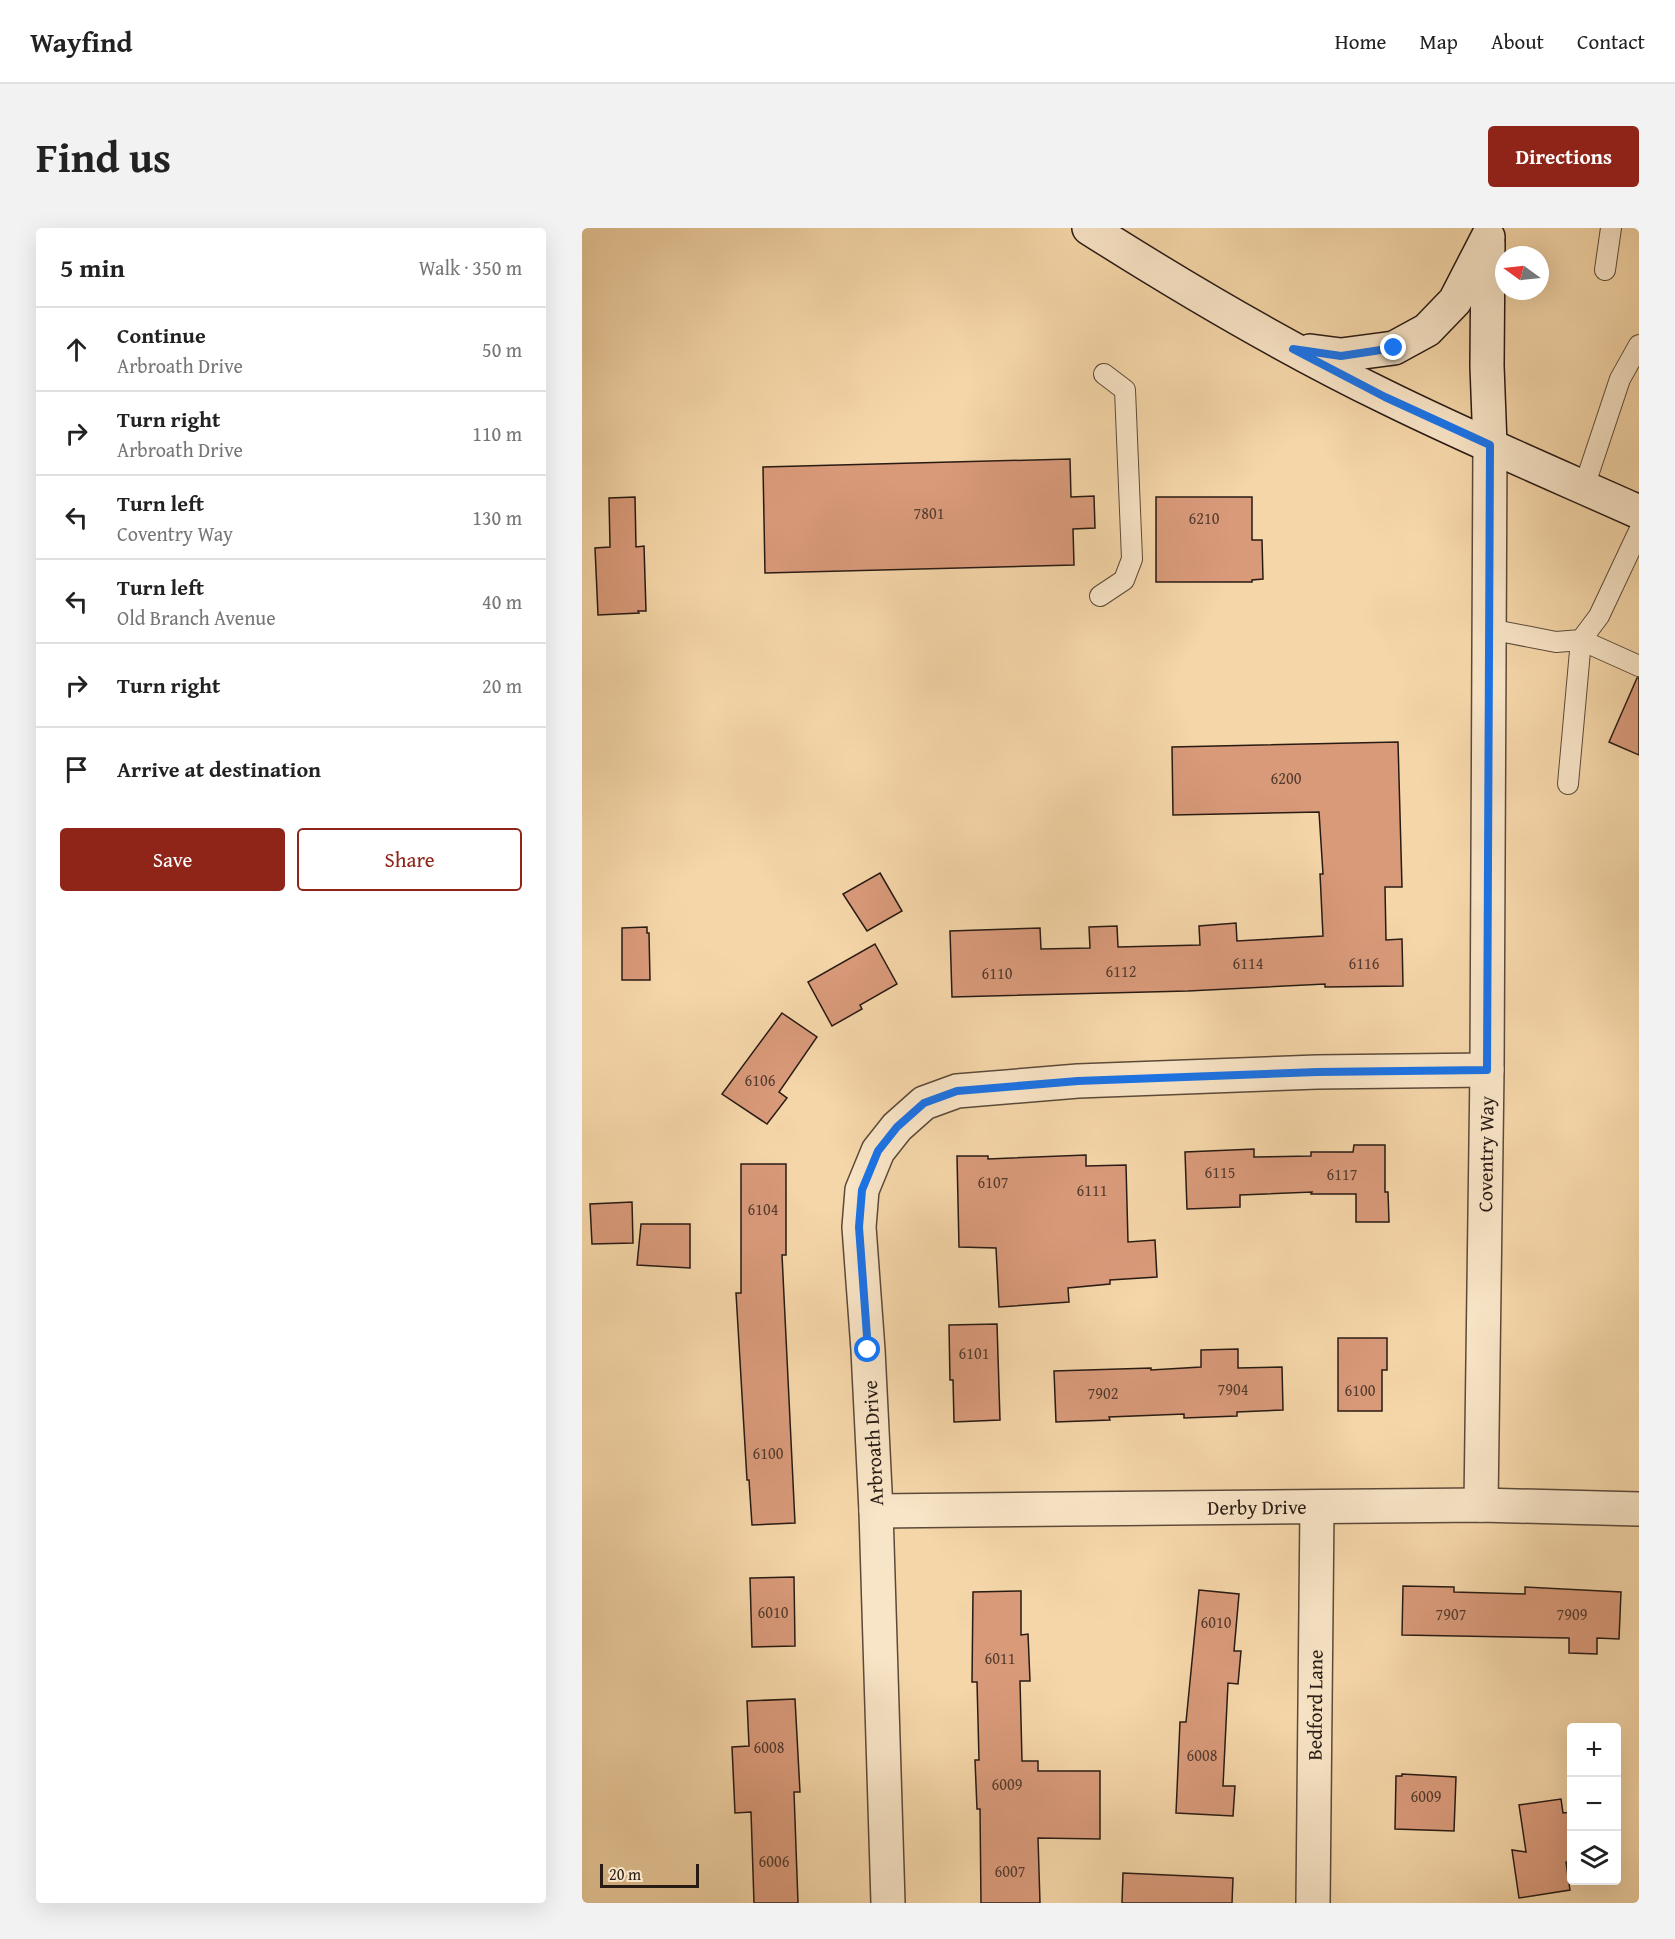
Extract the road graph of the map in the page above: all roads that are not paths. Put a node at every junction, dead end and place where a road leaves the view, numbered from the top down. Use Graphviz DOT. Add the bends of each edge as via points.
graph roads {
  1 [pos="1089,228"];
  2 [pos="1611,228"];
  3 [pos="1488,232"];
  4 [pos="1605,270"];
  5 [pos="1639,345"];
  6 [pos="1293,349"];
  7 [pos="1104,374"];
  8 [pos="1490,445"];
  9 [pos="1584,487"];
  10 [pos="1639,512"];
  11 [pos="1639,531"];
  12 [pos="1100,596"];
  13 [pos="1489,629"];
  14 [pos="1581,640"];
  15 [pos="1639,666"];
  16 [pos="1568,784"];
  17 [pos="1487,1070"];
  18 [pos="1481,1505"];
  19 [pos="1317,1507"];
  20 [pos="1639,1509"];
  21 [pos="876,1511"];
  22 [pos="888,1903"];
  23 [pos="1313,1903"];
  1 -- 6 [label="street" via="1180,286"];
  2 -- 4 [label="lane"];
  3 -- 6 [label="street" via="1455,301 1426,330 1394,348 1341,356"];
  3 -- 8 [label="street, Coventry Way"];
  5 -- 9 [label="lane" via="1620,379"];
  6 -- 8 [label="street"];
  7 -- 12 [label="lane" via="1125,390 1132,559 1124,580"];
  8 -- 9 [label="street"];
  8 -- 13 [label="street, Coventry Way"];
  9 -- 10 [label="street"];
  11 -- 14 [label="lane" via="1599,616"];
  13 -- 14 [label="lane" via="1556,642"];
  13 -- 17 [label="street, Coventry Way"];
  14 -- 15 [label="lane"];
  14 -- 16 [label="lane"];
  17 -- 18 [label="street, Coventry Way"];
  17 -- 21 [label="street, Arbroath Drive" via="1078,1081 957,1091 924,1103 878,1151 862,1190 859,1227"];
  18 -- 19 [label="street, Derby Drive"];
  18 -- 20 [label="street, Derby Drive"];
  19 -- 21 [label="street, Derby Drive"];
  19 -- 23 [label="street, Bedford Lane"];
  21 -- 22 [label="street, Arbroath Drive"];
}
